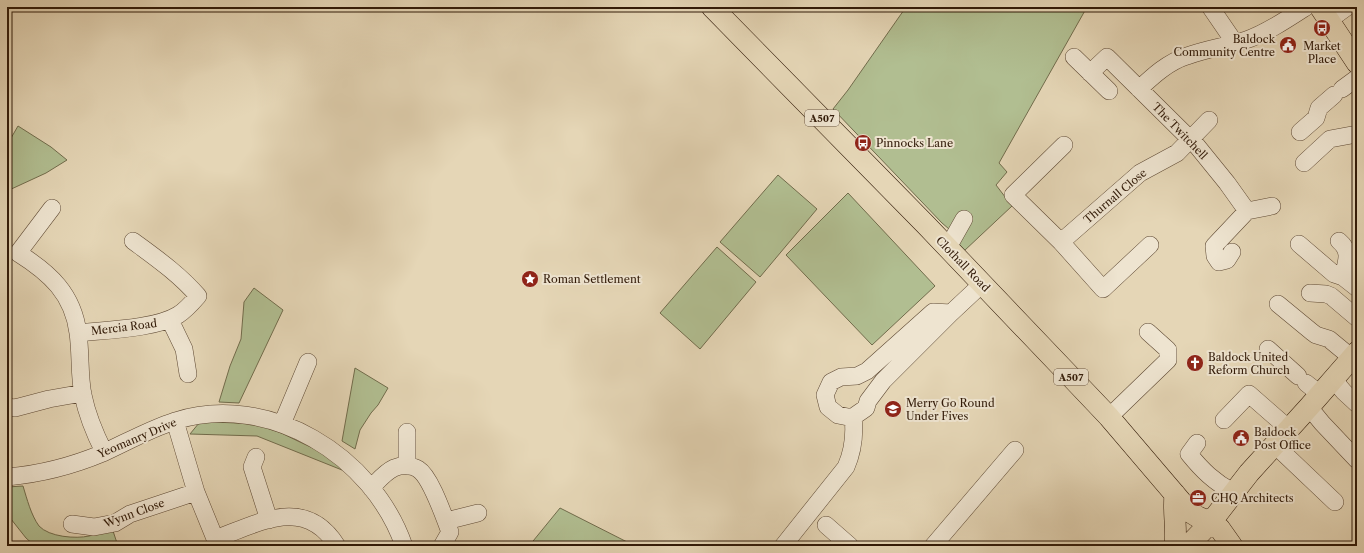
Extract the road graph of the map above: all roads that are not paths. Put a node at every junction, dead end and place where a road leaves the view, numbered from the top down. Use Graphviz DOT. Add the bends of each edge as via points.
graph roads {
  1 [pos="712,7"];
  2 [pos="1212,7"];
  3 [pos="1306,7"];
  4 [pos="1347,7"];
  5 [pos="1325,13"];
  6 [pos="1235,43"];
  7 [pos="1074,57"];
  8 [pos="1357,62"];
  9 [pos="1090,73"];
  10 [pos="1357,78"];
  11 [pos="1139,89"];
  12 [pos="1109,91"];
  13 [pos="1209,120"];
  14 [pos="1300,132"];
  15 [pos="1357,134"];
  16 [pos="1190,139"];
  17 [pos="1064,145"];
  18 [pos="1304,163"];
  19 [pos="1272,206"];
  20 [pos="52,208"];
  21 [pos="1246,211"];
  22 [pos="964,219"];
  23 [pos="1339,240"];
  24 [pos="133,241"];
  25 [pos="1061,242"];
  26 [pos="1299,244"];
  27 [pos="1150,245"];
  28 [pos="946,246"];
  29 [pos="1232,252"];
  30 [pos="1343,277"];
  31 [pos="982,284"];
  32 [pos="1357,288"];
  33 [pos="1310,293"];
  34 [pos="1278,304"];
  35 [pos="950,312"];
  36 [pos="1357,318"];
  37 [pos="170,320"];
  38 [pos="1148,332"];
  39 [pos="78,333"];
  40 [pos="1268,349"];
  41 [pos="1354,355"];
  42 [pos="308,362"];
  43 [pos="188,374"];
  44 [pos="1313,388"];
  45 [pos="83,394"];
  46 [pos="1357,404"];
  47 [pos="7,407"];
  48 [pos="853,417"];
  49 [pos="1109,417"];
  50 [pos="1224,420"];
  51 [pos="175,421"];
  52 [pos="282,424"];
  53 [pos="1289,429"];
  54 [pos="407,432"];
  55 [pos="1197,443"];
  56 [pos="1275,445"];
  57 [pos="1015,450"];
  58 [pos="104,452"];
  59 [pos="256,457"];
  60 [pos="1357,460"];
  61 [pos="407,466"];
  62 [pos="7,477"];
  63 [pos="371,488"];
  64 [pos="196,492"];
  65 [pos="1233,492"];
  66 [pos="1175,494"];
  67 [pos="1335,502"];
  68 [pos="478,513"];
  69 [pos="269,520"];
  70 [pos="446,521"];
  71 [pos="1210,522"];
  72 [pos="72,524"];
  73 [pos="826,525"];
  74 [pos="216,543"];
  75 [pos="337,546"];
  76 [pos="404,546"];
  77 [pos="442,546"];
  78 [pos="784,546"];
  79 [pos="850,546"];
  80 [pos="933,546"];
  81 [pos="1175,546"];
  82 [pos="1188,546"];
  83 [pos="1232,546"];
  1 -- 28 [label="main road, Clothall Road / A507"];
  2 -- 6 [label="street"];
  3 -- 6 [label="street" via="1260,34"];
  4 -- 5 [label="street"];
  5 -- 8 [label="main road"];
  6 -- 11 [label="street" via="1186,56 1159,72"];
  7 -- 9 [label="street"];
  9 -- 11 [label="street, The Twitchell" via="1107,57"];
  9 -- 12 [label="street"];
  10 -- 14 [label="street" via="1319,108 1316,118"];
  11 -- 16 [label="street, The Twitchell"];
  13 -- 16 [label="street, Thurnall Close"];
  15 -- 18 [label="street" via="1330,139"];
  16 -- 21 [label="street, The Twitchell" via="1227,183"];
  16 -- 25 [label="street, Thurnall Close" via="1177,153 1140,173"];
  17 -- 25 [label="street" via="1013,195"];
  19 -- 21 [label="street"];
  20 -- 39 [label="street, Mercia Road" via="18,253 43,270 61,288 75,316"];
  21 -- 29 [label="street" via="1214,246 1215,256 1219,262 1227,260"];
  22 -- 28 [label="street"];
  23 -- 30 [label="street" via="1348,252"];
  24 -- 37 [label="street, Mercia Road" via="170,268 203,300"];
  25 -- 27 [label="street" via="1103,289"];
  26 -- 30 [label="street" via="1334,274"];
  28 -- 31 [label="main road, Clothall Road / A507"];
  30 -- 32 [label="street"];
  31 -- 35 [label="street"];
  31 -- 49 [label="main road, Clothall Road / A507"];
  33 -- 36 [label="street" via="1331,296"];
  34 -- 41 [label="street" via="1316,335 1328,339"];
  35 -- 48 [label="street" via="883,381 866,408"];
  35 -- 48 [label="street" via="933,312 866,371 857,376 842,377 831,382 825,395 828,407 838,415"];
  37 -- 39 [label="street, Mercia Road" via="148,326"];
  37 -- 43 [label="street, Mercia Road" via="184,349"];
  38 -- 49 [label="street" via="1168,350 1168,360"];
  39 -- 45 [label="street, Mercia Road"];
  40 -- 44 [label="street"];
  41 -- 44 [label="main road"];
  42 -- 52 [label="street"];
  44 -- 46 [label="street" via="1344,392"];
  44 -- 53 [label="main road"];
  44 -- 60 [label="street" via="1322,423"];
  45 -- 47 [label="street"];
  45 -- 58 [label="street, Mercia Road" via="89,417"];
  48 -- 78 [label="street" via="853,442 846,467"];
  49 -- 66 [label="main road, Clothall Road / A507"];
  50 -- 53 [label="street" via="1248,394"];
  51 -- 52 [label="street, Yeomanry Drive" via="205,415 232,414"];
  51 -- 58 [label="street, Yeomanry Drive"];
  51 -- 64 [label="street"];
  52 -- 63 [label="street, Yeomanry Drive" via="309,435 334,451 354,467"];
  53 -- 56 [label="main road"];
  54 -- 61 [label="street"];
  55 -- 65 [label="street" via="1189,454 1203,471"];
  56 -- 65 [label="main road"];
  56 -- 67 [label="street"];
  57 -- 80 [label="street"];
  58 -- 62 [label="street, Yeomanry Drive" via="53,471"];
  59 -- 69 [label="street" via="252,467"];
  61 -- 63 [label="street" via="391,470"];
  61 -- 70 [label="street" via="418,469 429,482"];
  63 -- 76 [label="street, Yeomanry Drive" via="392,518"];
  64 -- 72 [label="street, Wynn Close" via="94,528"];
  64 -- 74 [label="street"];
  65 -- 71 [label="main road"];
  66 -- 71 [label="main road, Clothall Road / A507" via="1190,512"];
  66 -- 81 [label="main road"];
  68 -- 70 [label="street"];
  69 -- 74 [label="street"];
  69 -- 75 [label="street" via="290,516 310,520 324,530"];
  70 -- 77 [label="street" via="450,532"];
  71 -- 82 [label="main road"];
  71 -- 83 [label="main road, A507" via="1220,529"];
  73 -- 79 [label="street"];
}
